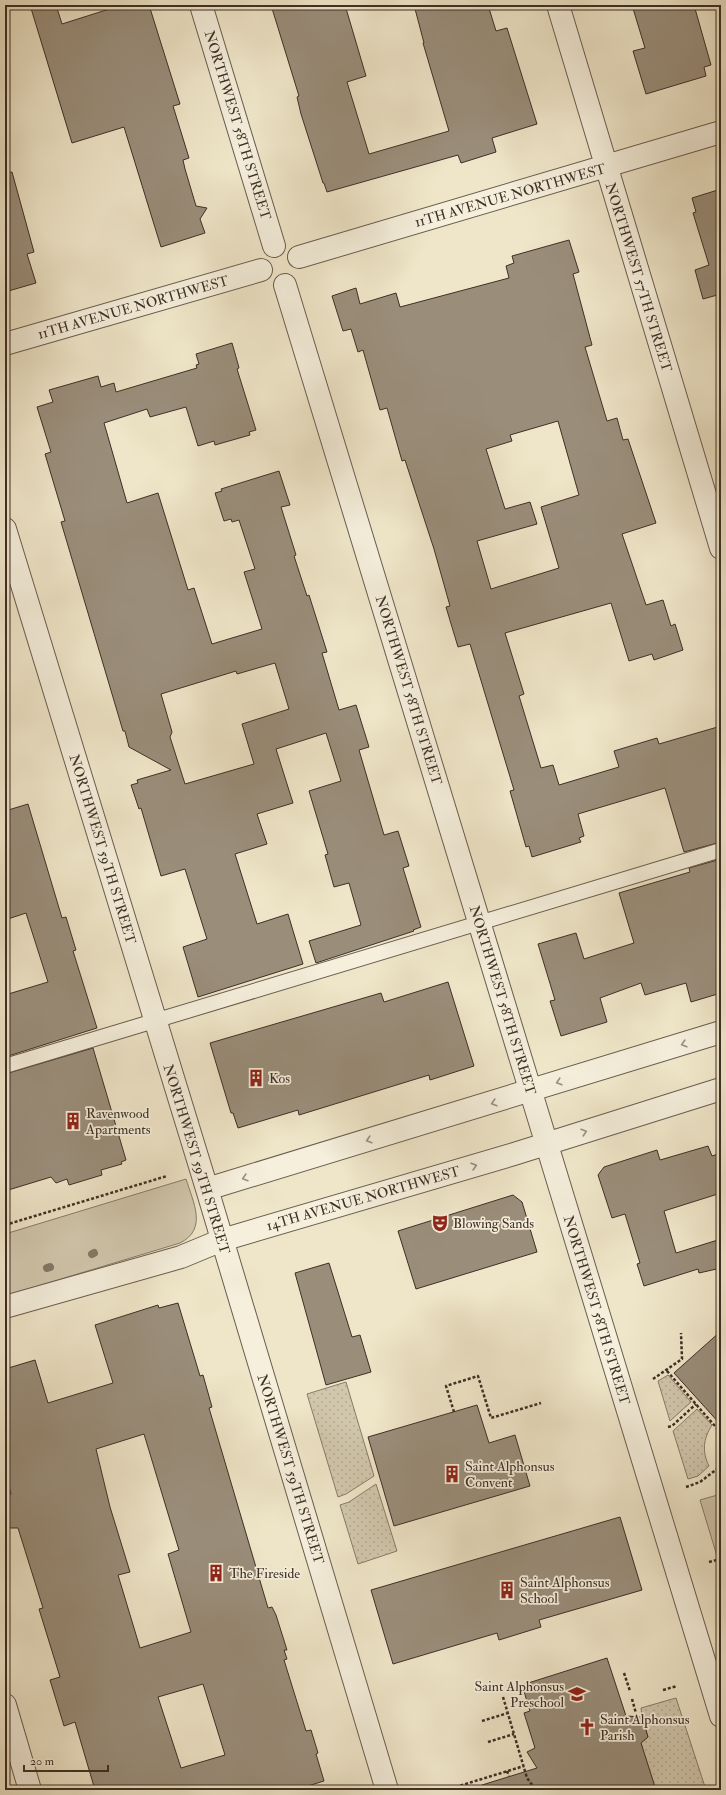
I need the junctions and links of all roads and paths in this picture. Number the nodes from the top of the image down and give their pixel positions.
1 (201, 5) edge
2 (558, 5) edge
3 (721, 132) edge
4 (606, 167) junction
5 (274, 246) junction
6 (299, 257) junction
7 (261, 270) junction
8 (285, 285) junction
9 (5, 344) edge
10 (5, 529) edge
11 (721, 548) edge
12 (721, 850) edge
13 (480, 922) junction
14 (155, 1020) junction
15 (721, 1032) edge
16 (5, 1066) edge
17 (721, 1088) edge
18 (531, 1091) junction
19 (547, 1143) junction
20 (167, 1176) dead end
21 (207, 1189) junction
22 (5, 1225) edge
23 (222, 1240) junction
24 (5, 1307) edge
25 (681, 1333) dead end
26 (667, 1370) junction
27 (653, 1379) dead end
28 (541, 1403) dead end
29 (696, 1404) junction
30 (454, 1412) dead end
31 (668, 1427) dead end
32 (721, 1434) edge
33 (721, 1466) edge
34 (686, 1487) dead end
35 (721, 1559) edge
36 (709, 1562) dead end
37 (624, 1673) dead end
38 (677, 1686) dead end
39 (663, 1690) dead end
40 (630, 1691) dead end
41 (503, 1697) dead end
42 (632, 1699) dead end
43 (5, 1705) edge
44 (508, 1713) junction
45 (721, 1716) edge
46 (637, 1717) dead end
47 (482, 1721) dead end
48 (514, 1734) junction
49 (488, 1742) dead end
50 (524, 1766) junction
51 (507, 1771) junction
52 (509, 1776) dead end
53 (30, 1790) edge
54 (387, 1790) edge
55 (446, 1790) edge
56 (536, 1790) edge

1 - 5 street, NORTHWEST 58TH STREET
2 - 4 street, NORTHWEST 57TH STREET
3 - 4 street, 11TH AVENUE NORTHWEST
4 - 6 street, 11TH AVENUE NORTHWEST
4 - 11 street, NORTHWEST 57TH STREET
5 - 6 street
5 - 7 street
6 - 8 street
7 - 8 street
7 - 9 street, 11TH AVENUE NORTHWEST
8 - 13 street, NORTHWEST 58TH STREET
10 - 14 street, NORTHWEST 59TH STREET
12 - 13 lane
13 - 14 lane
13 - 18 street, NORTHWEST 58TH STREET
14 - 16 lane
14 - 21 street, NORTHWEST 59TH STREET
15 -> 18 street
19 -> 17 street, 14TH AVENUE NORTHWEST
18 - 19 street, NORTHWEST 58TH STREET
18 -> 21 street
23 -> 19 street, 14TH AVENUE NORTHWEST
19 - 45 street, NORTHWEST 58TH STREET
20 - 22 path
21 - 23 street, NORTHWEST 59TH STREET
23 - 24 street, 14TH AVENUE NORTHWEST
23 - 54 street, NORTHWEST 59TH STREET
25 - 26 path
26 - 27 path
26 - 29 path
28 - 30 path
29 - 31 path
29 - 32 path
33 - 34 path
35 - 36 path
37 - 40 path
38 - 39 path
41 - 44 path
42 - 46 path
43 - 53 street
44 - 47 path
44 - 48 path
48 - 49 path
48 - 50 path
50 - 51 path
50 - 56 path
51 - 52 path
51 - 55 path

